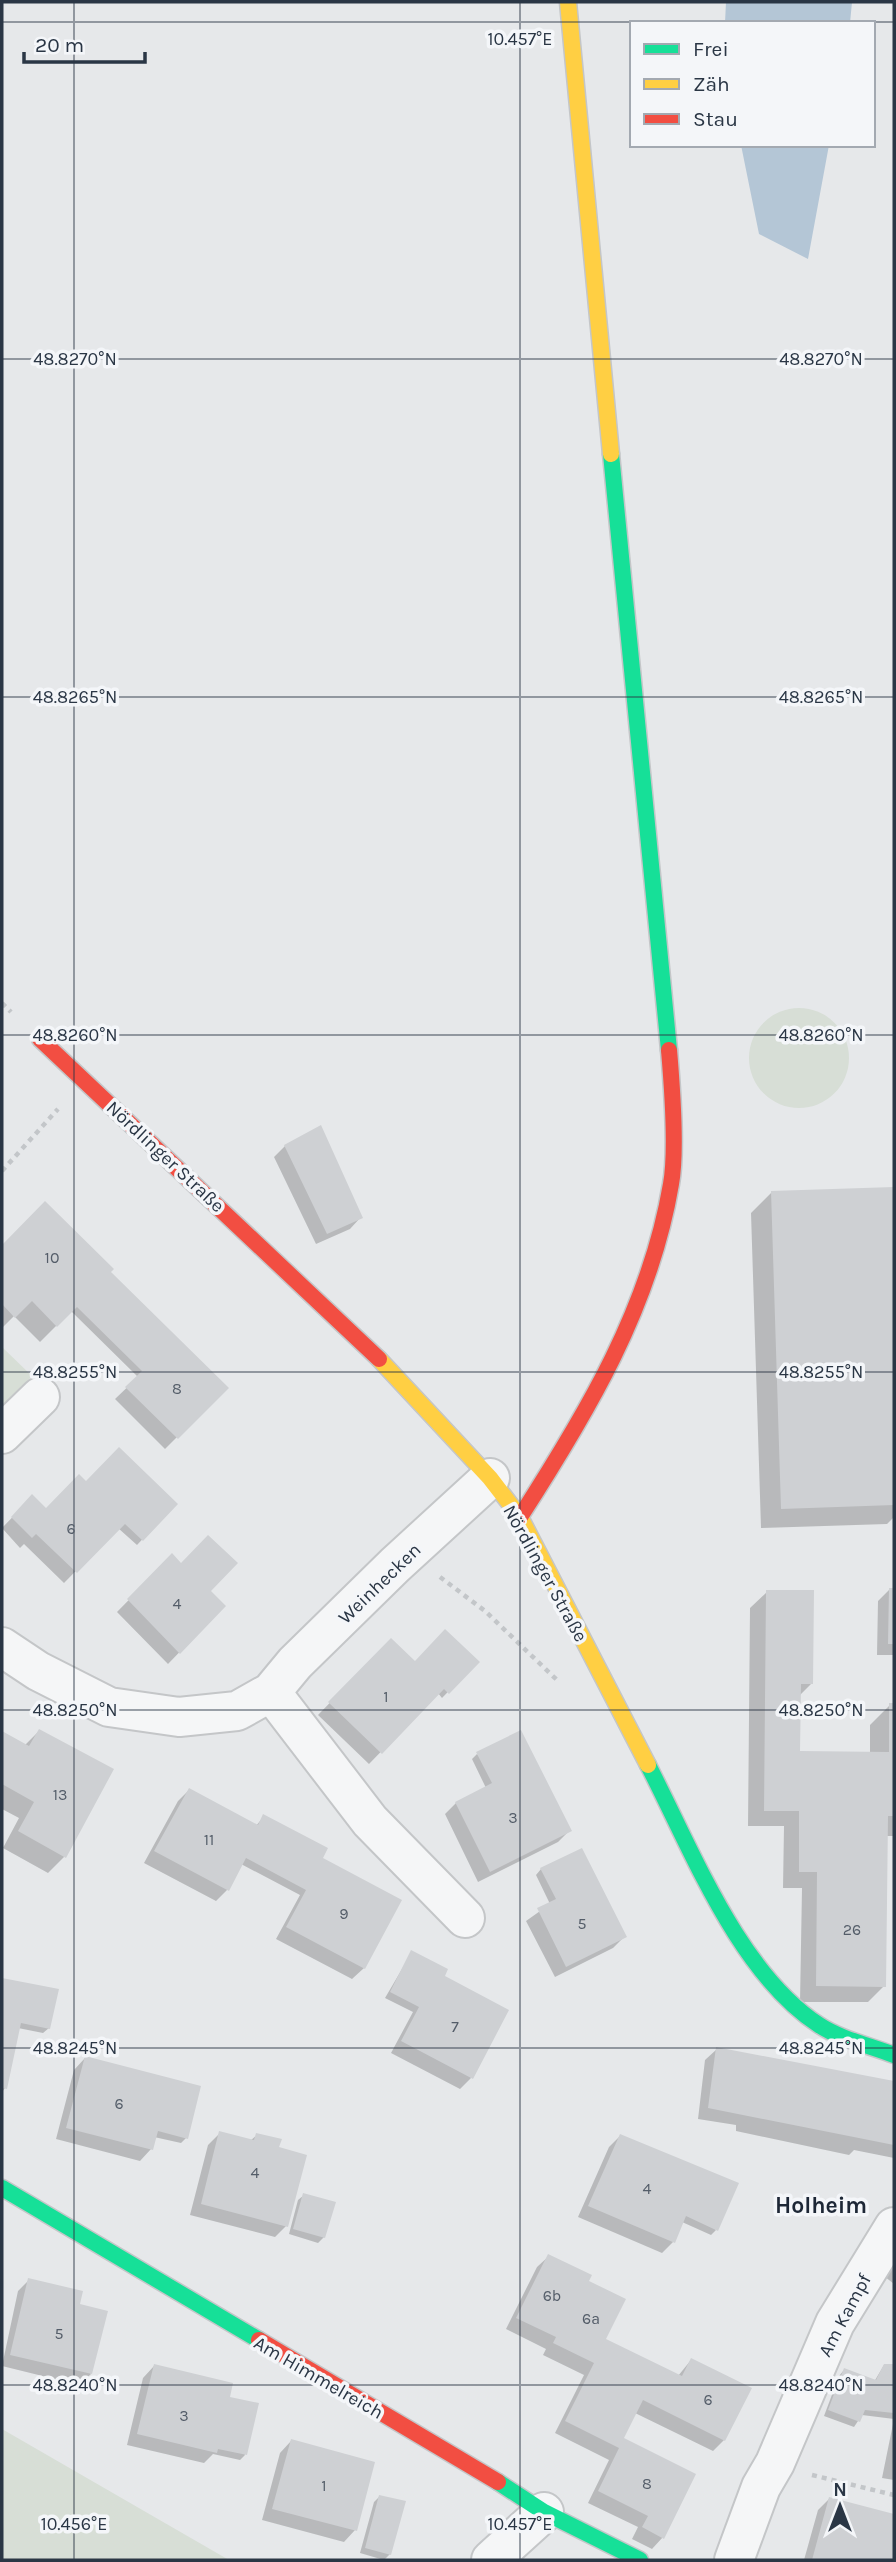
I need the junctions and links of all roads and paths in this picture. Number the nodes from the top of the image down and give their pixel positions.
1 (568, 2) edge
2 (40, 1039) dead end
3 (85, 1080) junction
4 (2, 1171) edge
5 (40, 1397) dead end
6 (2, 1434) edge
7 (490, 1478) junction
8 (520, 1517) junction
9 (395, 1565) junction
10 (2, 1647) edge
11 (559, 1682) dead end
12 (271, 1692) junction
13 (464, 1918) dead end
14 (894, 2055) edge
15 (2, 2188) edge
16 (894, 2227) edge
17 (775, 2463) junction
18 (894, 2495) edge
19 (544, 2512) junction
20 (491, 2560) edge
21 (640, 2560) edge
22 (734, 2560) edge

1 - 8 street
2 - 3 street, Nördlinger Straße
3 - 4 path
3 - 7 street, Nördlinger Straße
5 - 6 street
7 - 8 street, Nördlinger Straße
7 - 9 street, Weinhecken
8 - 14 street, Nördlinger Straße
9 - 11 path
9 - 12 street, Weinhecken
10 - 12 street, Weinhecken
12 - 13 street
15 - 19 street, Am Himmelreich
16 - 17 street, Am Kampf
17 - 18 path
17 - 22 street, Am Kampf
19 - 20 street
19 - 21 street, Am Himmelreich

